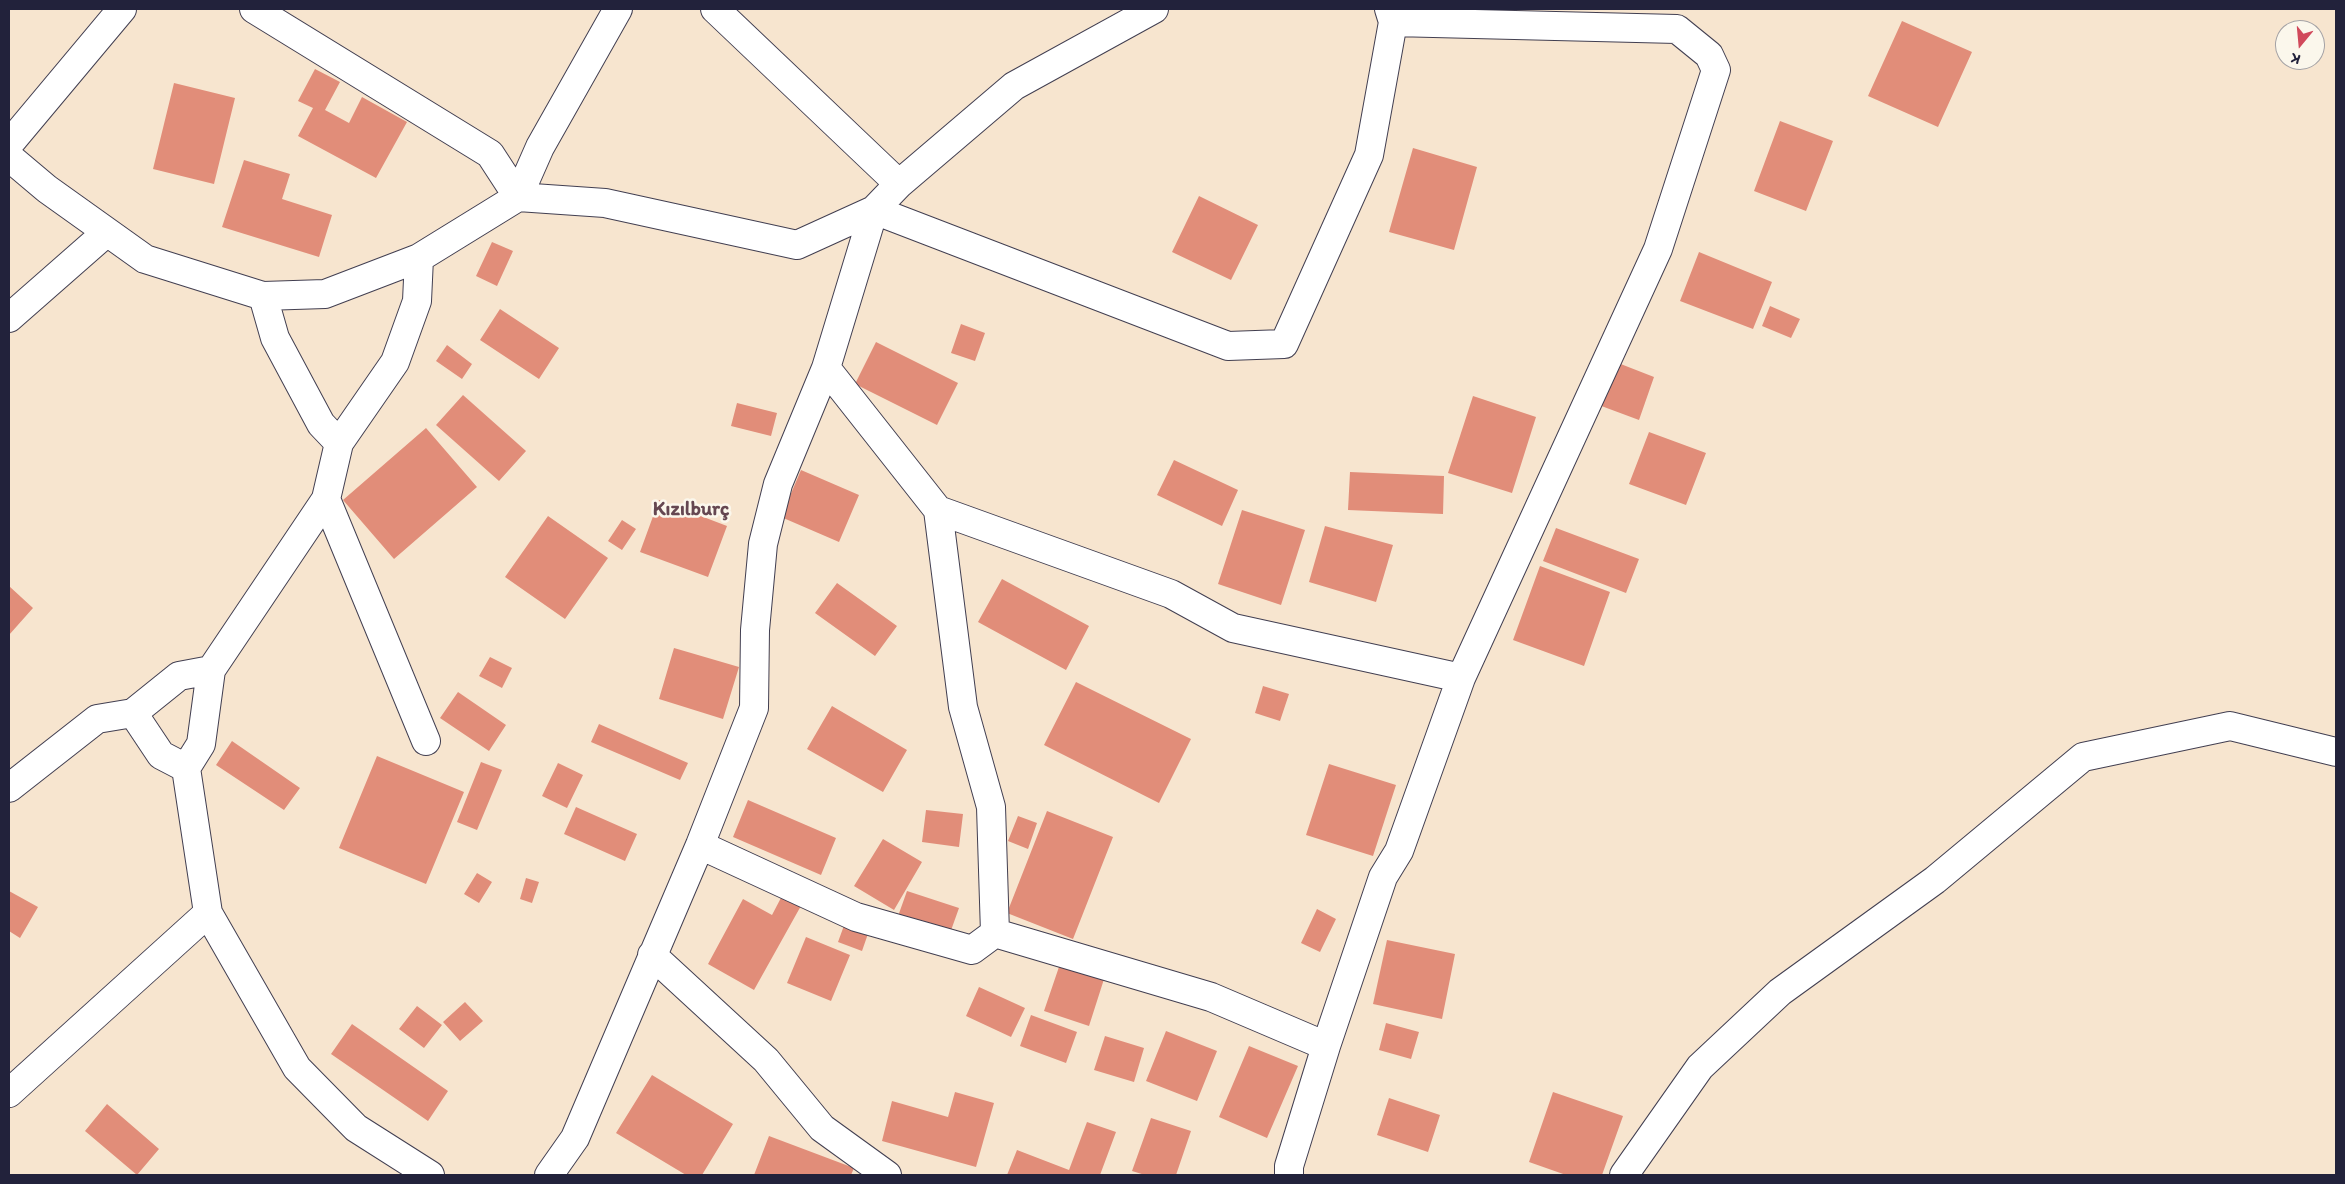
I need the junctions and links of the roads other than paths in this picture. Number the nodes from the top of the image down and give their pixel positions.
1 (122, 9) edge
2 (254, 9) edge
3 (618, 9) edge
4 (715, 9) edge
5 (1154, 9) edge
6 (1678, 9) edge
7 (1391, 15) edge
8 (1649, 28) junction
9 (9, 144) edge
10 (9, 157) edge
11 (899, 184) junction
12 (518, 197) junction
13 (874, 210) junction
14 (107, 232) junction
15 (418, 258) junction
16 (263, 296) junction
17 (9, 318) edge
18 (826, 368) junction
19 (339, 442) junction
20 (326, 499) junction
21 (938, 510) junction
22 (211, 670) junction
23 (1461, 678) junction
24 (133, 712) junction
25 (426, 740) dead end
26 (2336, 752) edge
27 (186, 768) junction
28 (9, 788) edge
29 (700, 845) junction
30 (208, 913) junction
31 (996, 933) junction
32 (652, 955) junction
33 (1326, 1046) junction
34 (9, 1093) edge
35 (430, 1175) edge
36 (549, 1175) edge
37 (887, 1175) edge
38 (1289, 1175) edge
39 (1624, 1175) edge

1 - 9 street
2 - 12 street
3 - 12 street
4 - 11 street
5 - 11 street
6 - 8 street
7 - 8 street
7 - 13 street
8 - 23 street
10 - 14 street
11 - 13 street
12 - 13 street
12 - 15 street
13 - 18 street
14 - 16 street
14 - 17 street
15 - 16 street
15 - 19 street
16 - 19 street
18 - 21 street
18 - 29 street
19 - 20 street
20 - 22 street
20 - 25 street
21 - 23 street
21 - 31 street
22 - 24 street
22 - 27 street
23 - 33 street
24 - 27 street
24 - 28 street
26 - 39 street
27 - 30 street
29 - 31 street
29 - 32 street
30 - 34 street
30 - 35 street
31 - 33 street
32 - 36 street
32 - 37 street
33 - 38 street

